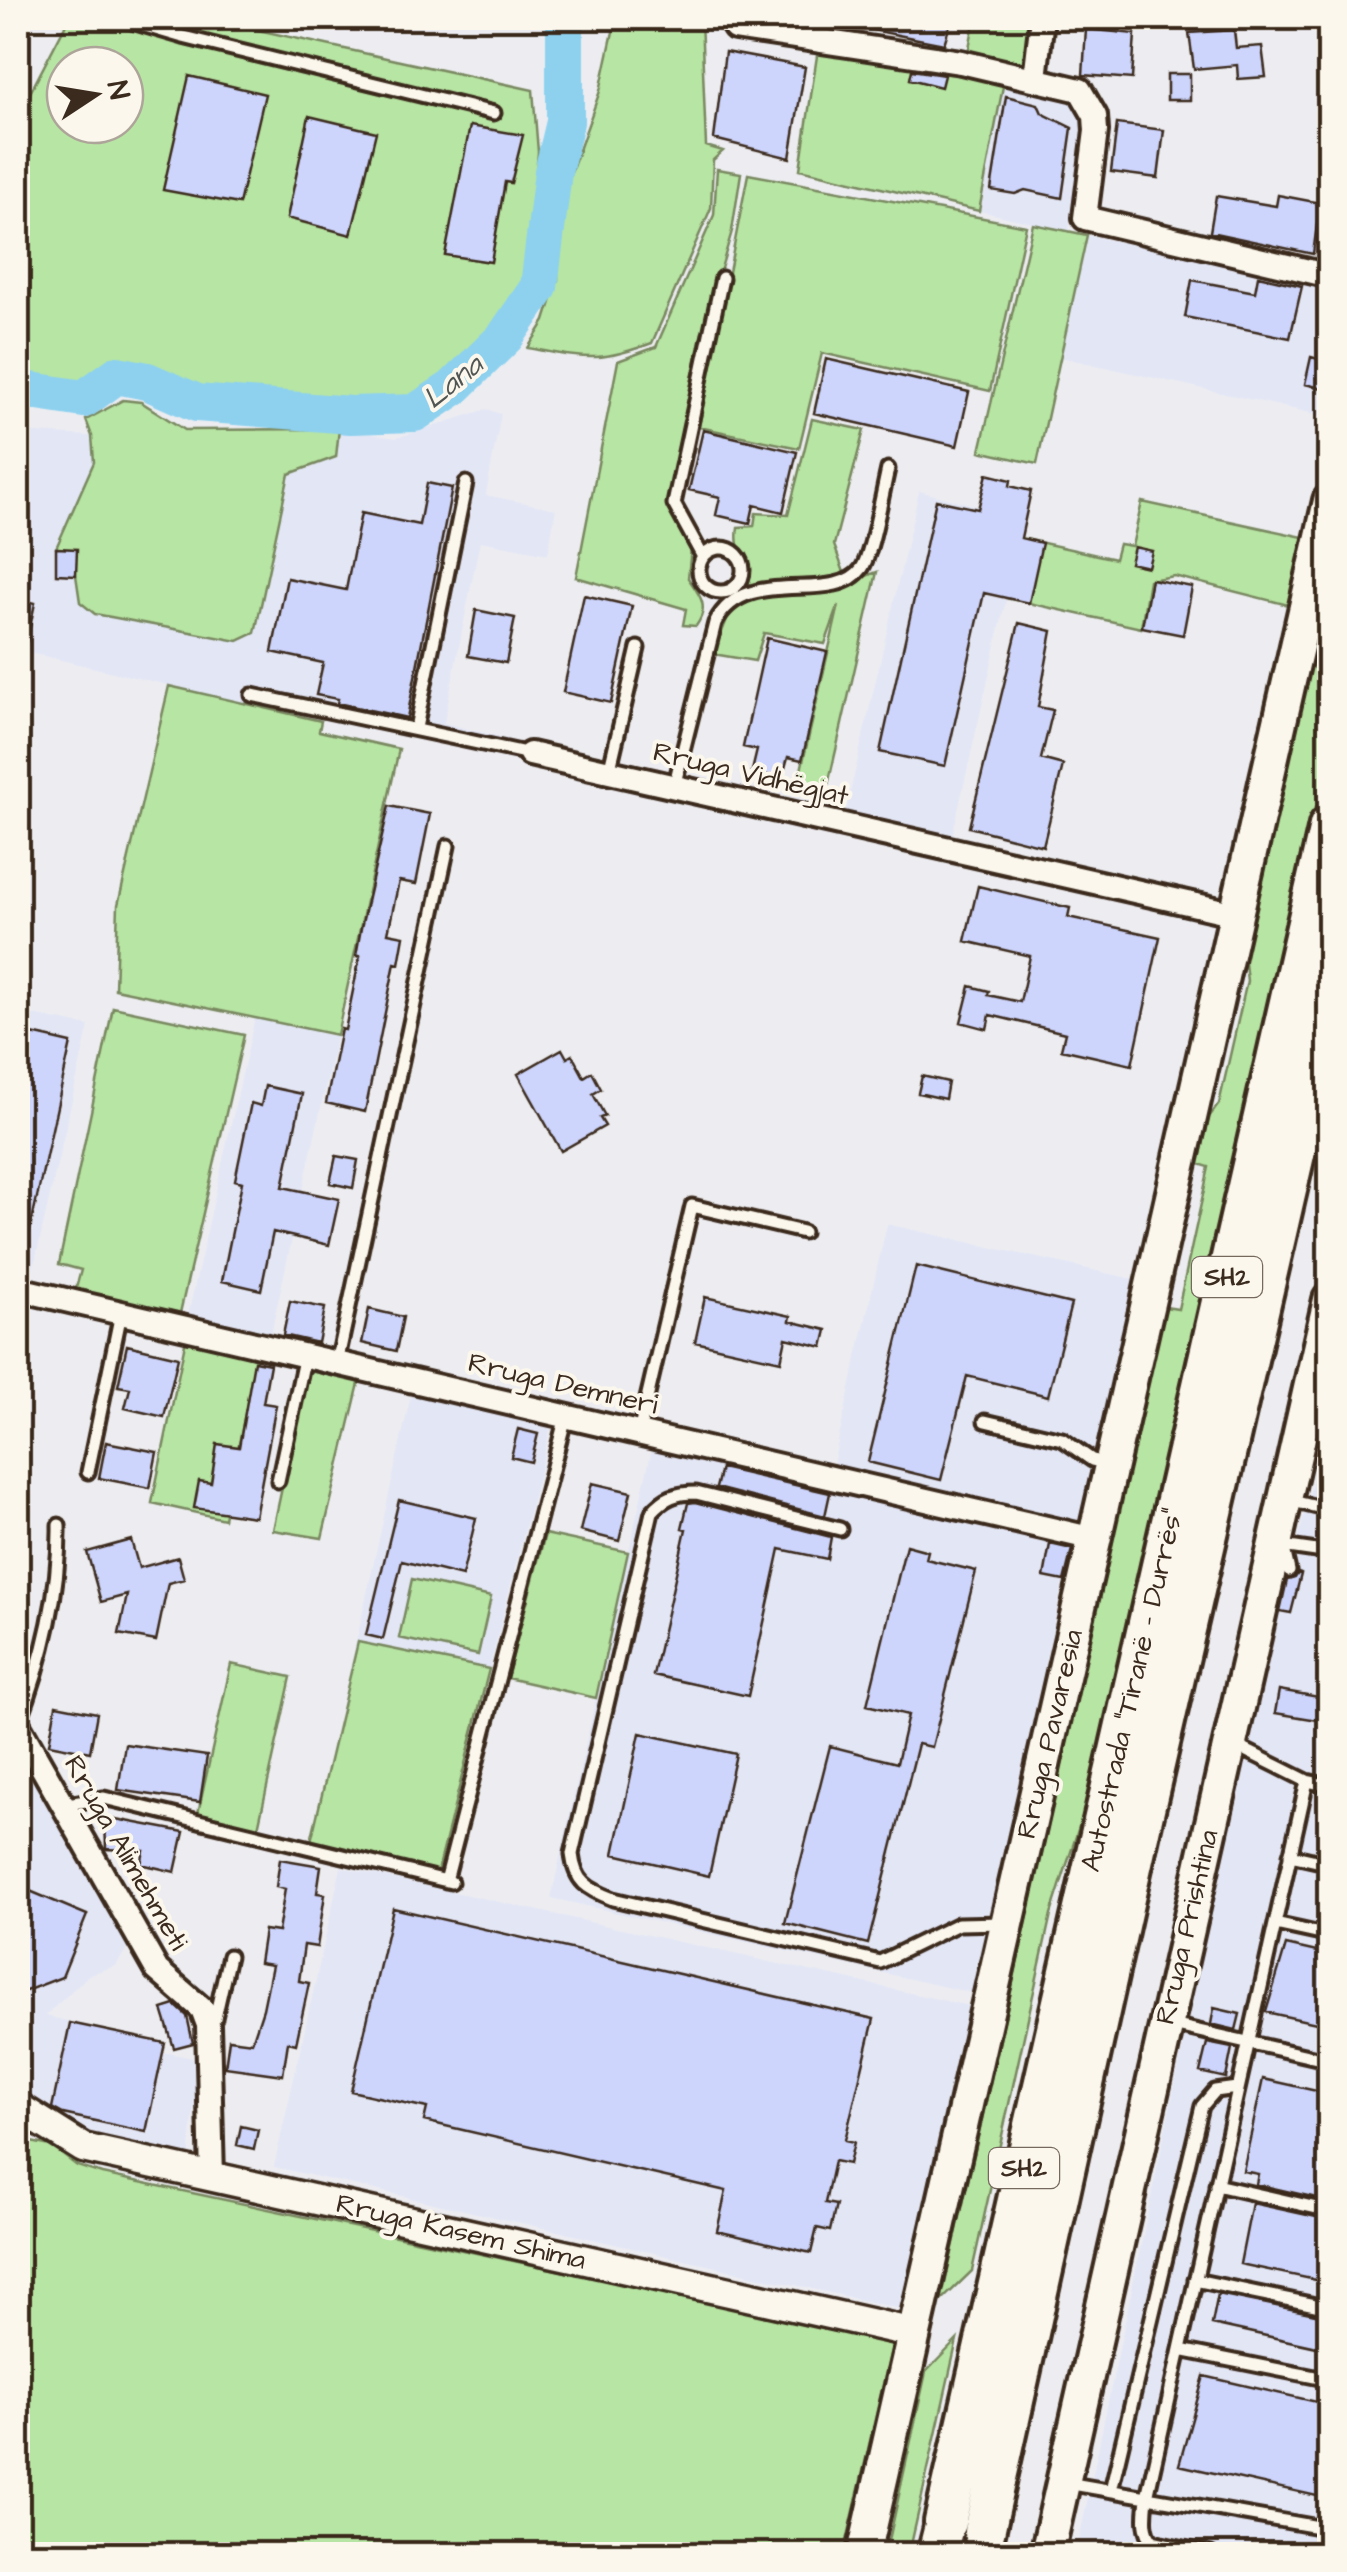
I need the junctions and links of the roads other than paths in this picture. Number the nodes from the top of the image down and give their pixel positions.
1 (118, 18) edge
2 (729, 18) edge
3 (1042, 18) edge
4 (1035, 78) junction
5 (494, 114) dead end
6 (1330, 276) edge
7 (722, 278) dead end
8 (888, 469) dead end
9 (466, 483) dead end
10 (1330, 502) edge
11 (703, 557) junction
12 (739, 591) junction
13 (638, 648) dead end
14 (252, 695) dead end
15 (416, 728) junction
16 (530, 754) joint
17 (609, 772) junction
18 (674, 787) junction
19 (1330, 826) edge
20 (448, 846) dead end
21 (1236, 914) junction
22 (1330, 997) edge
23 (804, 1232) dead end
24 (18, 1289) edge
25 (1330, 1300) edge
26 (122, 1312) junction
27 (305, 1355) junction
28 (337, 1362) junction
29 (566, 1416) junction
30 (985, 1421) dead end
31 (639, 1433) junction
32 (1111, 1464) junction
33 (88, 1472) dead end
34 (278, 1480) dead end
35 (1284, 1499) junction
36 (1330, 1510) edge
37 (59, 1525) dead end
38 (840, 1529) dead end
39 (1094, 1539) junction
40 (1279, 1539) junction
41 (1330, 1553) edge
42 (1289, 1571) dead end
43 (18, 1726) edge
44 (1229, 1741) junction
45 (1306, 1781) junction
46 (1330, 1786) edge
47 (61, 1805) junction
48 (1290, 1854) junction
49 (1330, 1864) edge
50 (1007, 1924) junction
51 (1275, 1924) junction
52 (1330, 1936) edge
53 (229, 1956) dead end
54 (1166, 2023) junction
55 (208, 2025) junction
56 (1248, 2043) junction
57 (1330, 2061) edge
58 (1238, 2088) junction
59 (18, 2107) edge
60 (212, 2176) junction
61 (1216, 2186) junction
62 (1330, 2211) edge
63 (1196, 2280) junction
64 (1330, 2308) edge
65 (914, 2333) junction
66 (1180, 2350) junction
67 (1330, 2380) edge
68 (1063, 2482) junction
69 (1111, 2490) junction
70 (1147, 2496) junction
71 (1330, 2529) edge
72 (941, 2538) edge
73 (982, 2543) edge
74 (864, 2554) edge
75 (1047, 2554) edge
76 (1211, 2554) edge

1 - 5 lane
2 - 4 street
3 - 4 street
4 - 6 street
7 - 11 lane
8 - 12 lane
9 - 15 lane
10 - 21 main road, Rruga Pavaresia
11 - 12 lane
11 - 12 lane
12 - 18 lane
13 - 17 lane
14 - 15 lane, Rruga Vidhëgjat
15 - 16 lane, Rruga Vidhëgjat
16 - 17 street, Rruga Vidhëgjat
17 - 18 street, Rruga Vidhëgjat
18 - 21 street, Rruga Vidhëgjat
19 - 72 highway, Autostrada "Tiranë - Durrës" / SH2
20 - 28 lane
21 - 32 main road, Rruga Pavaresia
22 - 73 highway, Autostrada "Tiranë - Durrës" / SH2
23 - 31 lane
24 - 26 street, Rruga Demneri
25 - 35 main road, Rruga Prishtina
26 - 27 street, Rruga Demneri
26 - 33 lane
27 - 28 street, Rruga Demneri
27 - 34 lane
28 - 29 street, Rruga Demneri
29 - 31 street, Rruga Demneri
29 - 47 lane
30 - 32 lane
31 - 39 street, Rruga Demneri
32 - 39 main road, Rruga Pavaresia
35 - 36 lane
35 - 40 main road, Rruga Prishtina
37 - 43 lane, Rruga Alimehmeti
38 - 50 lane
39 - 50 main road, Rruga Pavaresia
40 - 41 lane
40 - 42 lane
40 - 44 main road, Rruga Prishtina
43 - 47 street, Rruga Alimehmeti
44 - 45 lane
44 - 54 main road, Rruga Prishtina
45 - 46 lane
45 - 48 lane
47 - 55 street, Rruga Alimehmeti
48 - 49 lane
48 - 51 lane
50 - 65 main road, Rruga Pavaresia
51 - 52 lane
51 - 56 lane
53 - 55 lane
54 - 56 lane
54 - 68 main road, Rruga Prishtina
55 - 60 street
56 - 57 lane
56 - 58 lane
58 - 61 lane
58 - 69 lane
59 - 60 street, Rruga Kasem Shima
60 - 65 street, Rruga Kasem Shima
61 - 62 lane
61 - 63 lane
63 - 64 lane
63 - 66 lane
65 - 74 main road, Rruga Pavaresia
66 - 67 lane
66 - 70 lane
68 - 69 lane
68 - 75 main road, Rruga Prishtina
69 - 70 lane
70 - 71 lane
70 - 76 lane

